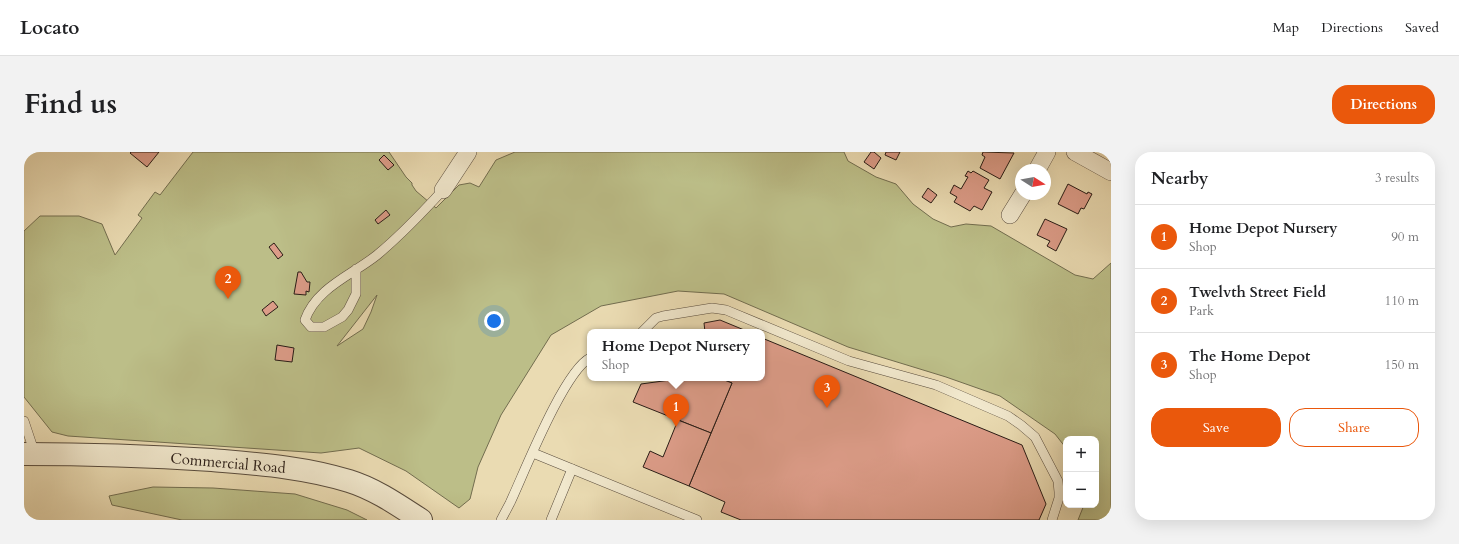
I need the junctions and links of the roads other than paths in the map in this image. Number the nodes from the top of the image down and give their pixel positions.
1 (468, 152) edge
2 (1047, 152) edge
3 (1075, 152) edge
4 (1040, 164) edge
5 (1111, 172) edge
6 (443, 190) joint
7 (1019, 200) edge
8 (1010, 215) dead end
9 (356, 270) junction
10 (645, 329) edge
11 (587, 360) edge
12 (24, 422) edge
13 (28, 451) edge
14 (533, 453) junction
15 (572, 468) junction
16 (510, 503) junction
17 (421, 520) edge
18 (501, 520) edge
19 (508, 520) edge
20 (550, 520) edge
21 (697, 520) edge
22 (1052, 520) edge

1 - 6 street
2 - 4 street
3 - 5 street
6 - 9 lane
7 - 8 street
9 - 9 lane
10 - 22 lane
11 - 14 lane
12 - 13 lane
13 - 17 street, Commercial Road
14 - 15 lane
14 - 16 lane
15 - 20 lane
15 - 21 lane
16 - 18 lane
16 - 19 lane

